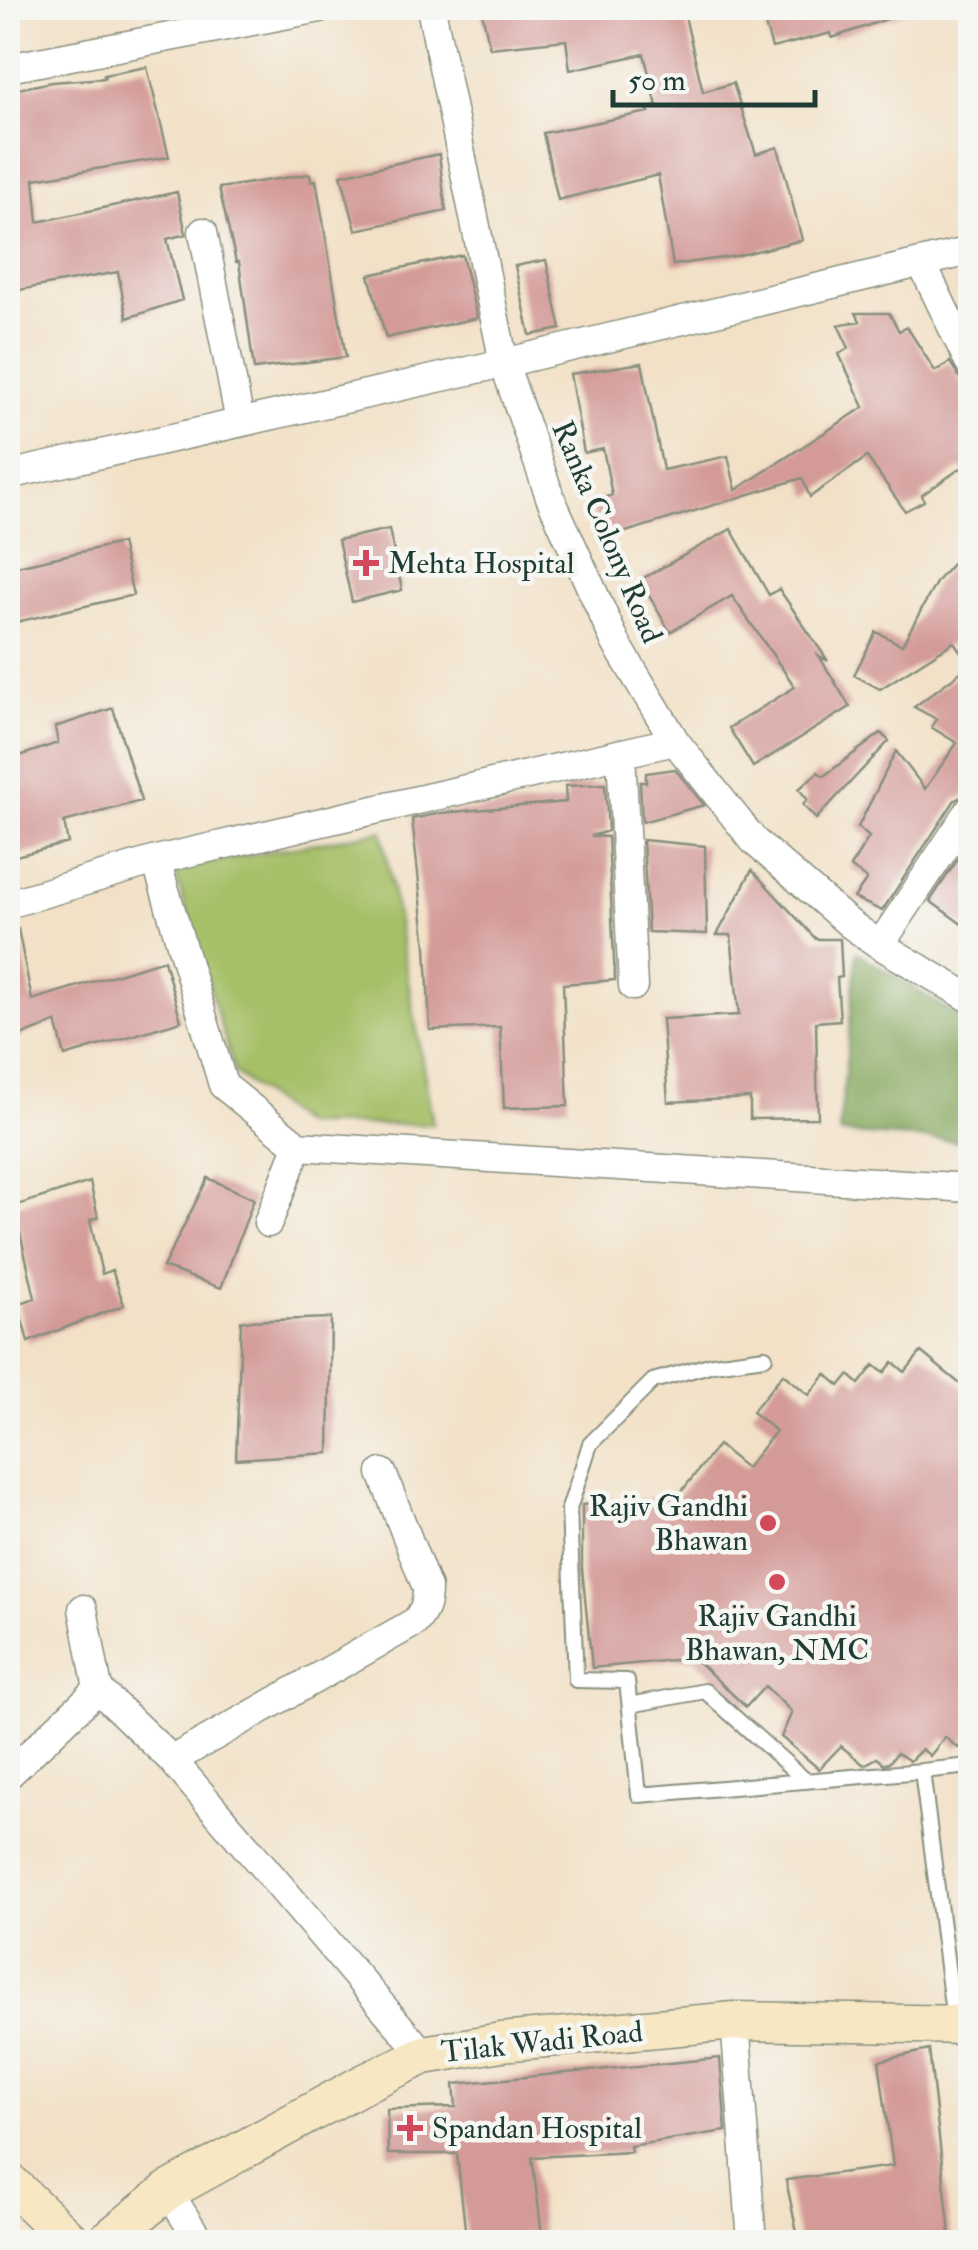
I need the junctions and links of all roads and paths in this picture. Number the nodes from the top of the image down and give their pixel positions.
1 (320, 8) edge
2 (431, 8) edge
3 (8, 68) edge
4 (203, 232) dead end
5 (970, 251) edge
6 (922, 264) junction
7 (504, 363) junction
8 (970, 364) edge
9 (240, 422) junction
10 (8, 475) edge
11 (675, 741) junction
12 (621, 753) junction
13 (970, 810) edge
14 (156, 860) junction
15 (8, 904) edge
16 (880, 946) junction
17 (632, 986) dead end
18 (970, 998) edge
19 (298, 1146) junction
20 (970, 1188) edge
21 (268, 1223) dead end
22 (765, 1357) dead end
23 (382, 1473) dead end
24 (84, 1610) dead end
25 (98, 1689) junction
26 (630, 1704) junction
27 (172, 1760) junction
28 (970, 1766) edge
29 (922, 1771) junction
30 (8, 1775) edge
31 (806, 1780) junction
32 (734, 2022) junction
33 (963, 2026) edge
34 (424, 2055) junction
35 (8, 2180) edge
36 (168, 2191) junction
37 (747, 2241) edge
38 (72, 2242) edge
39 (105, 2242) edge
40 (200, 2242) edge

1 - 3 street
2 - 7 street, Ranka Colony Road
4 - 9 street
5 - 6 street
6 - 7 street
6 - 8 street
7 - 9 street
7 - 11 street, Ranka Colony Road
9 - 10 street
11 - 12 street
11 - 16 street, Ranka Colony Road
12 - 14 street
12 - 17 street
13 - 16 street
14 - 15 street
14 - 19 street
16 - 18 street, Ranka Colony Road
19 - 20 street
19 - 21 street
22 - 26 lane
23 - 27 street
24 - 25 street
25 - 27 street
25 - 30 street
26 - 31 lane
26 - 31 lane
27 - 34 street
28 - 29 lane
29 - 31 lane
29 - 33 lane
32 - 33 street, Tilak Wadi Road
32 - 34 street, Tilak Wadi Road
32 - 37 street
34 - 36 street, Tilak Wadi Road
35 - 38 street
36 - 39 street, Tilak Wadi Road
36 - 40 street

